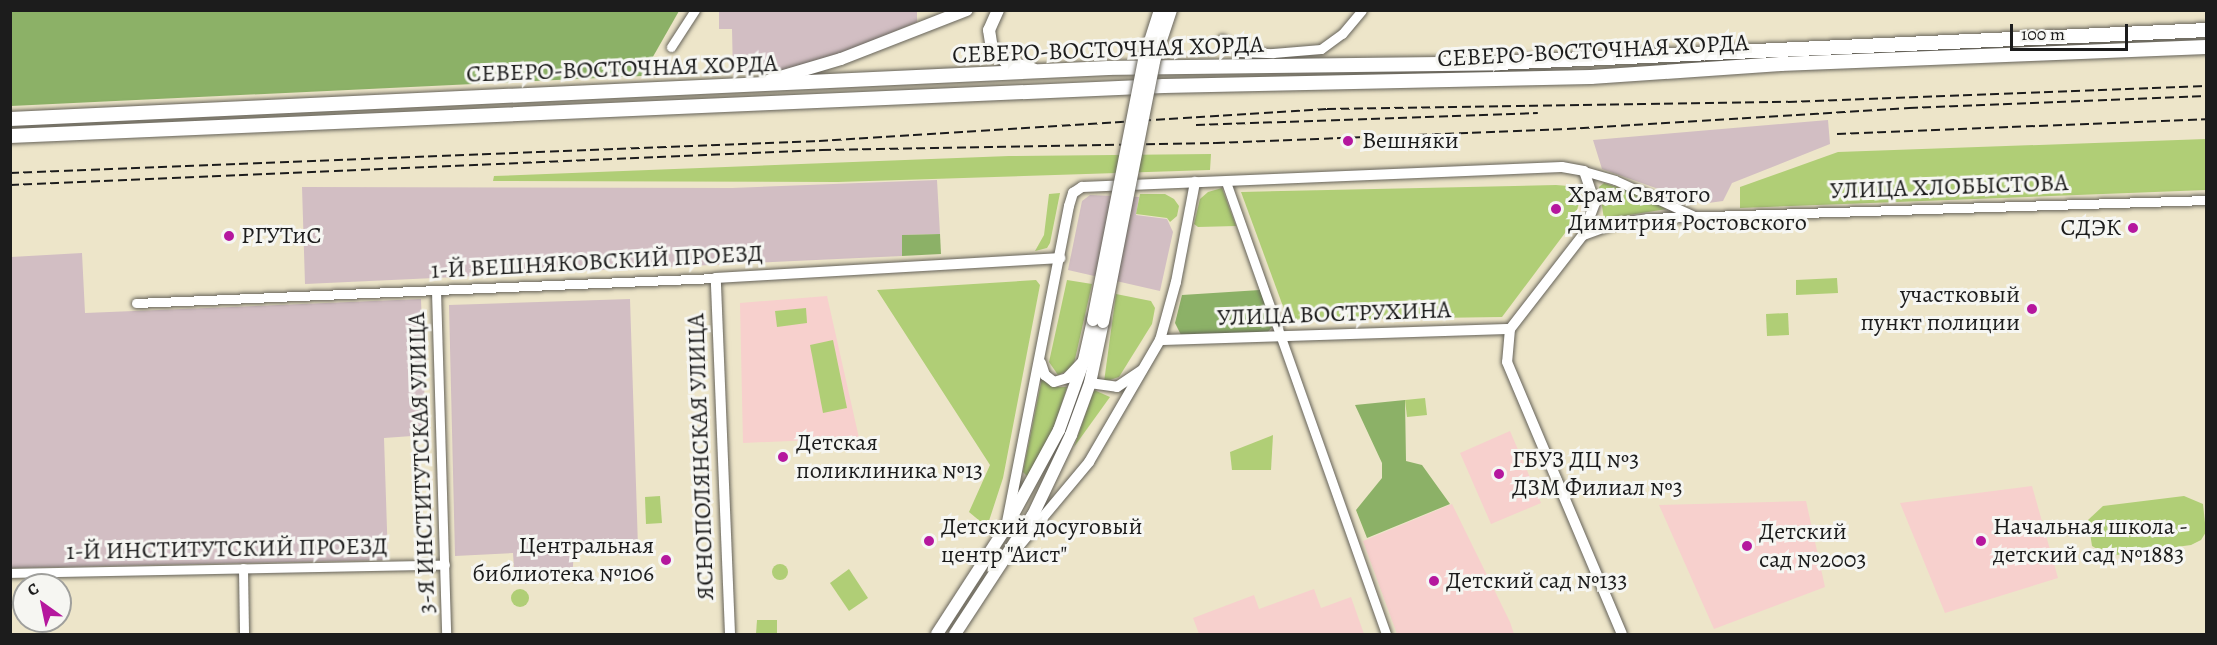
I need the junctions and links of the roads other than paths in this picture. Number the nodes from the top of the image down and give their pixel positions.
1 (695, 10) edge
2 (967, 10) edge
3 (998, 10) edge
4 (1160, 10) edge
5 (1171, 10) edge
6 (1362, 10) edge
7 (2206, 30) edge
8 (1222, 39) dead end
9 (671, 47) dead end
10 (2206, 47) edge
11 (1046, 72) junction
12 (737, 87) junction
13 (10, 119) edge
14 (10, 136) edge
15 (1584, 171) junction
16 (1195, 182) junction
17 (1226, 182) junction
18 (2206, 200) edge
19 (1692, 215) junction
20 (1583, 235) junction
21 (1060, 258) junction
22 (716, 278) junction
23 (436, 291) junction
24 (136, 303) dead end
25 (1098, 321) junction
26 (1510, 329) junction
27 (1281, 336) junction
28 (1160, 340) junction
29 (1084, 360) junction
30 (1041, 363) junction
31 (1145, 369) junction
32 (1090, 383) junction
33 (1005, 529) junction
34 (445, 565) junction
35 (243, 568) junction
36 (10, 573) edge
37 (988, 584) junction
38 (244, 634) edge
39 (446, 634) edge
40 (730, 634) edge
41 (937, 634) edge
42 (955, 634) edge
43 (1386, 634) edge
44 (1622, 634) edge

1 - 9 street
2 - 12 main road
3 - 11 main road
4 - 25 main road, bridge
5 - 25 main road, bridge
6 - 8 street
7 - 11 main road, СЕВЕРО-ВОСТОЧНАЯ ХОРДА
10 - 14 main road, СЕВЕРО-ВОСТОЧНАЯ ХОРДА
11 - 12 main road, СЕВЕРО-ВОСТОЧНАЯ ХОРДА
12 - 13 main road, СЕВЕРО-ВОСТОЧНАЯ ХОРДА
15 - 17 street
15 - 19 street, УЛИЦА ХЛОБЫСТОВА
15 - 20 street
16 - 17 street
16 - 21 street
16 - 28 street
17 - 27 street
18 - 19 street, УЛИЦА ХЛОБЫСТОВА
19 - 20 street, УЛИЦА ХЛОБЫСТОВА
20 - 26 street
21 - 22 street, 1-Й ВЕШНЯКОВСКИЙ ПРОЕЗД
21 - 30 street
22 - 23 street, 1-Й ВЕШНЯКОВСКИЙ ПРОЕЗД
22 - 40 street, ЯСНОПОЛЯНСКАЯ УЛИЦА
23 - 24 street, 1-Й ВЕШНЯКОВСКИЙ ПРОЕЗД
23 - 34 street, 3-Я ИНСТИТУТСКАЯ УЛИЦА
25 - 29 main road
25 - 32 main road
26 - 27 street, УЛИЦА ВОСТРУХИНА
26 - 44 street
27 - 28 street, УЛИЦА ВОСТРУХИНА
27 - 43 street
28 - 31 street
29 - 30 street
29 - 33 main road
30 - 33 street
31 - 32 street
31 - 37 street
32 - 37 main road
33 - 41 main road
34 - 35 street, 1-Й ИНСТИТУТСКИЙ ПРОЕЗД
34 - 39 street, 3-Я ИНСТИТУТСКАЯ УЛИЦА
35 - 36 street, 1-Й ИНСТИТУТСКИЙ ПРОЕЗД
35 - 38 street
37 - 42 main road

